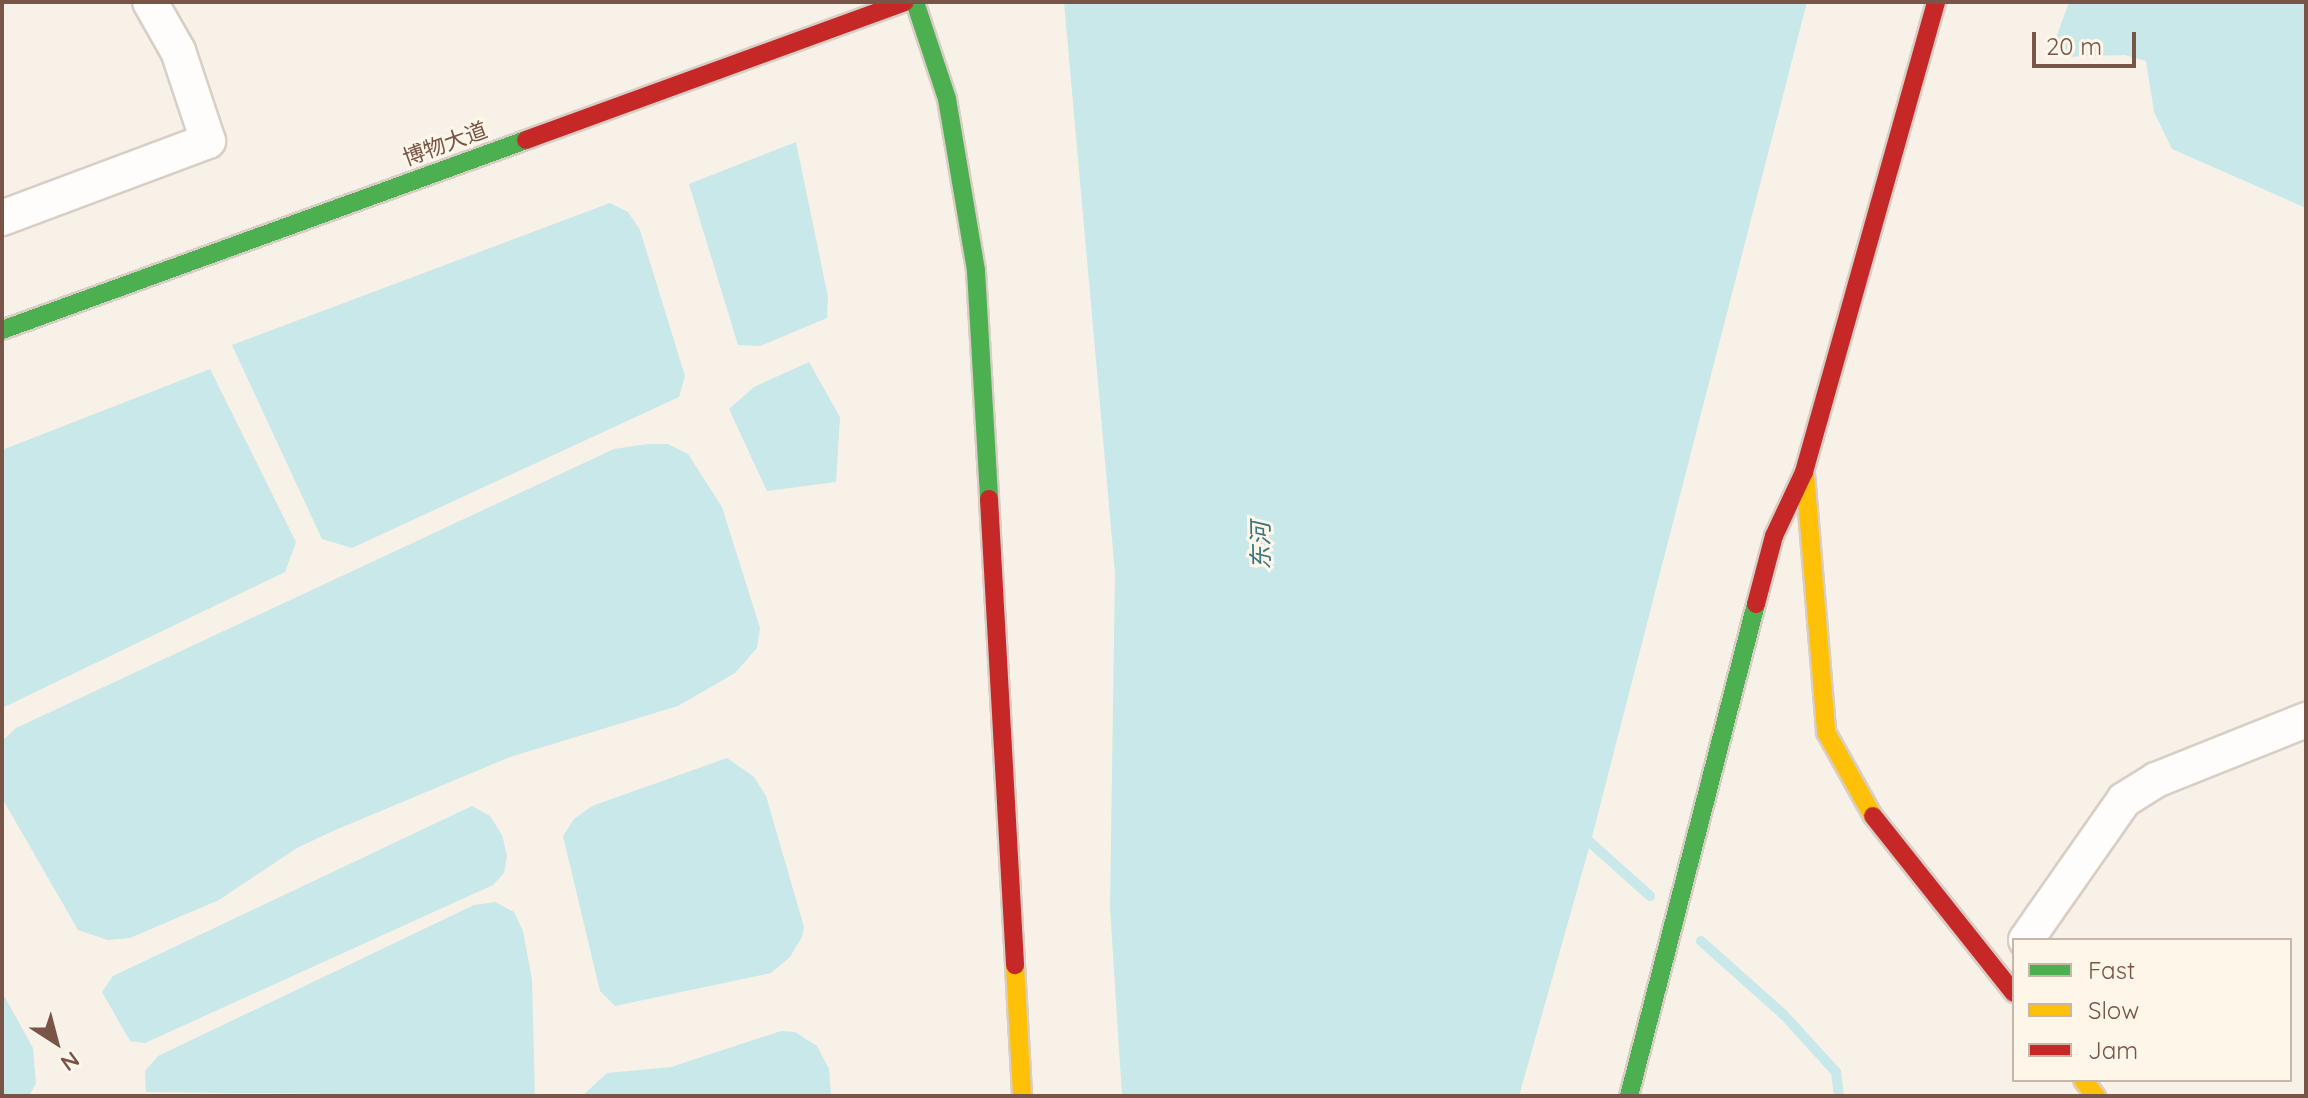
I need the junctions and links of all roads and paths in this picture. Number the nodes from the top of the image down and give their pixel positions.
1 (150, 2) edge
2 (905, 2) edge
3 (915, 2) edge
4 (1936, 2) edge
5 (2, 218) edge
6 (2, 330) edge
7 (1804, 472) junction
8 (2306, 720) edge
9 (2027, 938) edge
10 (2010, 977) edge
11 (1022, 1096) edge
12 (1629, 1096) edge

1 - 5 street
2 - 6 street, 博物大道
3 - 11 street
4 - 7 street
7 - 10 street
7 - 12 street
8 - 9 street

